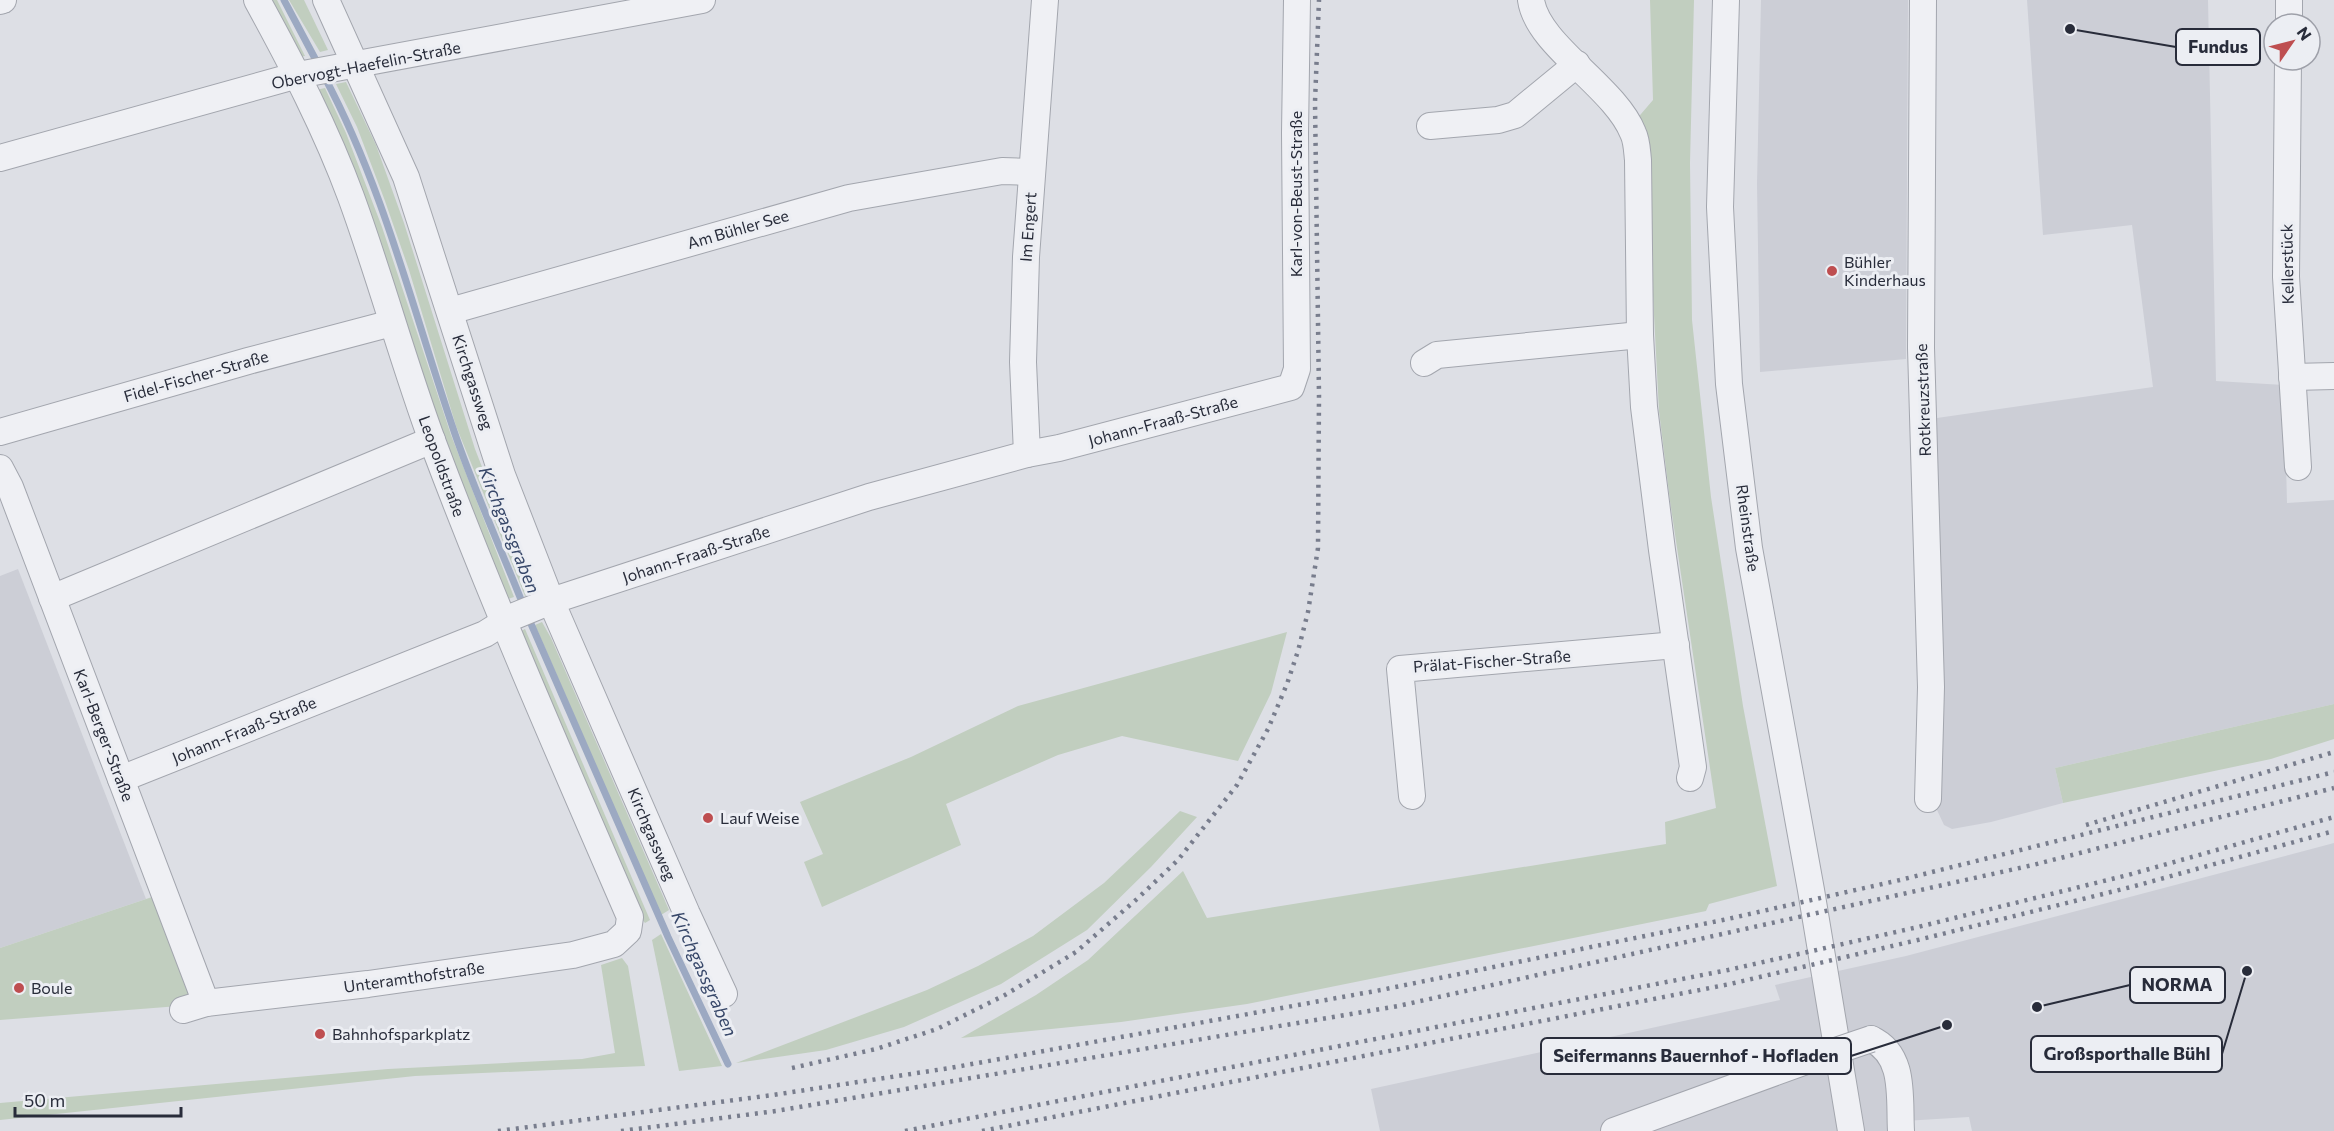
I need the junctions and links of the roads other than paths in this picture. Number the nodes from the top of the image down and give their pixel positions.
1 (257, 0) edge
2 (326, 0) edge
3 (702, 0) edge
4 (1045, 0) edge
5 (1297, 0) edge
6 (1531, 0) edge
7 (1726, 0) edge
8 (1923, 0) edge
9 (1577, 64) junction
10 (349, 66) junction
11 (2288, 72) edge
12 (304, 74) junction
13 (1430, 126) dead end
14 (0, 158) edge
15 (1032, 172) junction
16 (450, 311) junction
17 (392, 323) junction
18 (1640, 335) junction
19 (1424, 363) dead end
20 (2334, 376) edge
21 (2292, 377) junction
22 (1291, 387) joint
23 (0, 432) edge
24 (432, 440) junction
25 (1027, 454) junction
26 (2298, 467) dead end
27 (0, 468) edge
28 (52, 598) junction
29 (544, 603) junction
30 (508, 621) junction
31 (1676, 645) junction
32 (1690, 778) dead end
33 (121, 779) junction
34 (1412, 796) dead end
35 (1928, 799) dead end
36 (628, 931) joint
37 (724, 994) dead end
38 (195, 1009) joint
39 (1614, 1131) edge
40 (1851, 1131) edge
41 (1901, 1131) edge

1 - 12 street, Leopoldstraße
2 - 10 street, Kirchgassweg
3 - 10 street, Obervogt-Haefelin-Straße
4 - 15 street, Im Engert
5 - 22 street, Karl-von-Beust-Straße
6 - 9 street
7 - 40 street, Rheinstraße
8 - 35 street, Rotkreuzstraße
9 - 13 street
9 - 18 street
10 - 12 street, Obervogt-Haefelin-Straße
10 - 16 street, Kirchgassweg
11 - 21 street, Kellerstück
12 - 14 street, Obervogt-Haefelin-Straße
12 - 17 street, Leopoldstraße
15 - 16 street, Am Bühler See
15 - 25 street, Im Engert
16 - 29 street, Kirchgassweg
17 - 23 street, Fidel-Fischer-Straße
17 - 24 street, Leopoldstraße
18 - 19 street
18 - 31 street
20 - 21 street
21 - 26 street, Kellerstück
22 - 25 street, Johann-Fraaß-Straße
24 - 28 street
24 - 30 street, Leopoldstraße
25 - 29 street, Johann-Fraaß-Straße
27 - 28 street, Karl-Berger-Straße
28 - 33 street, Karl-Berger-Straße
29 - 30 street, Johann-Fraaß-Straße
29 - 37 street, Kirchgassweg
30 - 33 street, Johann-Fraaß-Straße
30 - 36 street, Leopoldstraße
31 - 32 street
31 - 34 street, Prälat-Fischer-Straße
33 - 38 street, Karl-Berger-Straße
36 - 38 street, Unteramthofstraße
39 - 41 street, bridge

